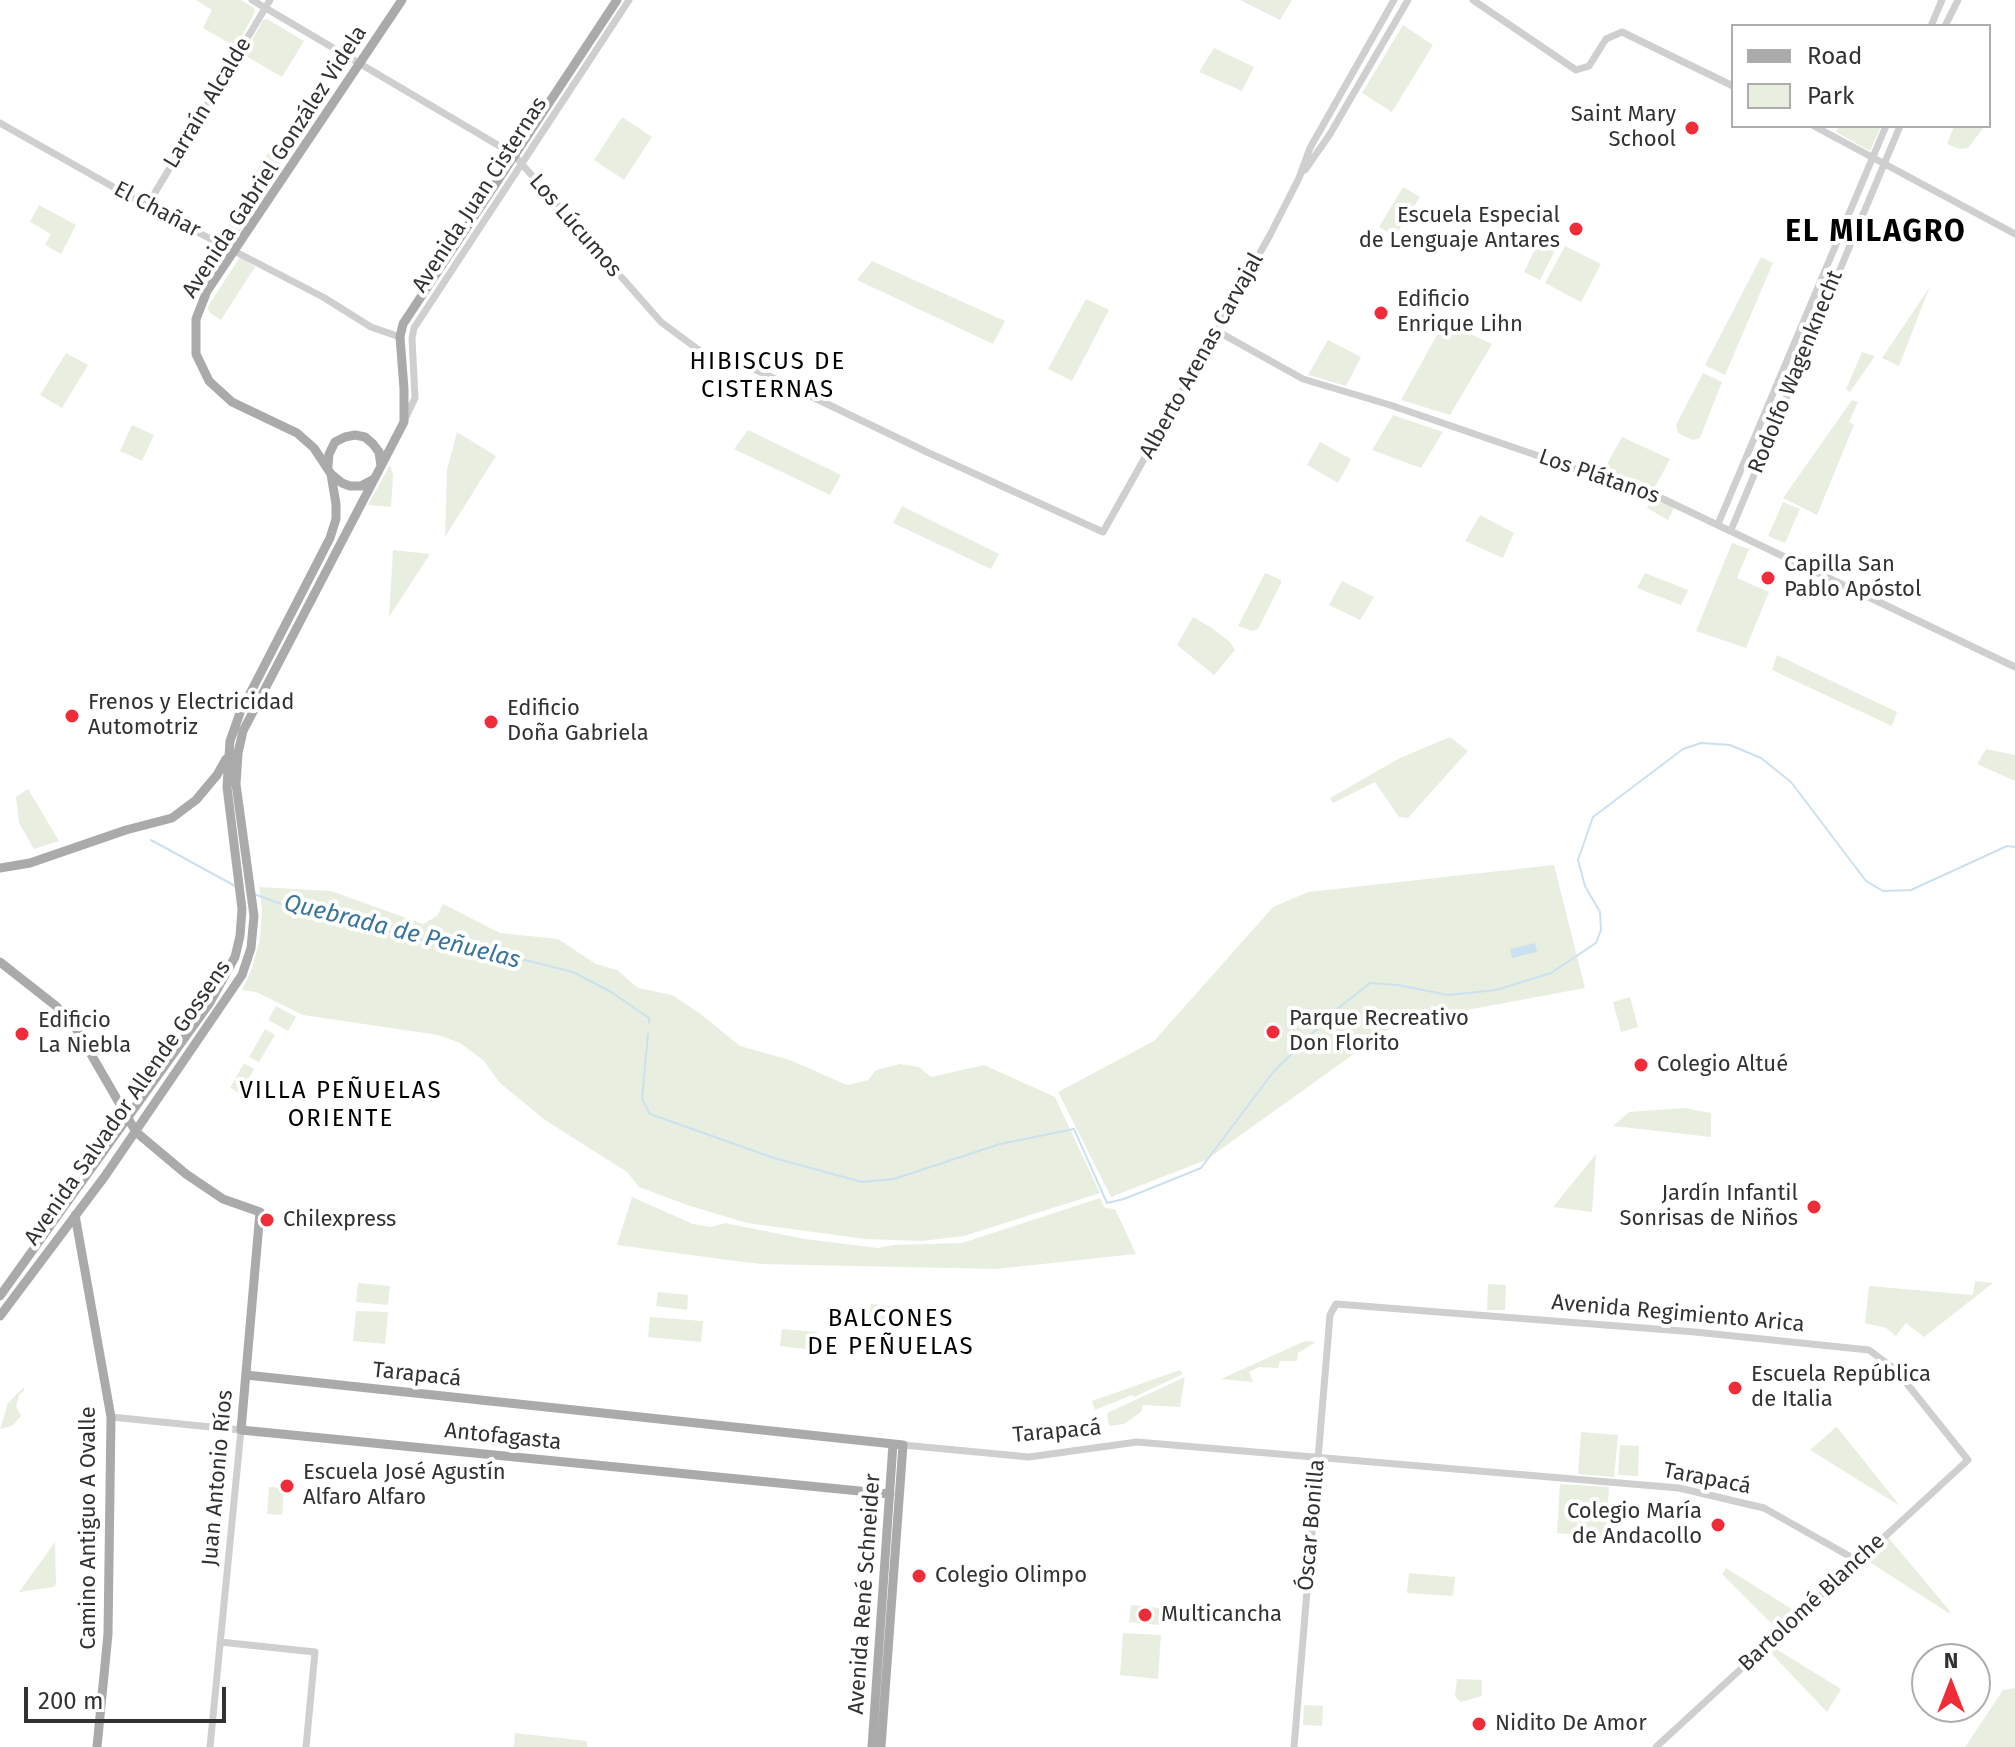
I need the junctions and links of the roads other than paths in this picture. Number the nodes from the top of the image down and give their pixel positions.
1 (252, 0) edge
2 (402, 0) edge
3 (617, 0) edge
4 (629, 0) edge
5 (1394, 0) edge
6 (1408, 0) edge
7 (1473, 0) edge
8 (1942, 0) edge
9 (1958, 0) edge
10 (267, 4) edge
11 (1932, 24) edge
12 (1946, 24) edge
13 (361, 63) junction
14 (1731, 85) edge
15 (0, 123) edge
16 (1818, 128) edge
17 (1885, 128) edge
18 (1899, 128) edge
19 (513, 154) junction
20 (1873, 157) junction
21 (1883, 163) junction
22 (522, 164) junction
23 (1299, 178) junction
24 (147, 206) junction
25 (2015, 234) edge
26 (235, 251) junction
27 (1217, 331) junction
28 (400, 337) junction
29 (730, 358) junction
30 (712, 361) junction
31 (404, 422) junction
32 (381, 466) junction
33 (330, 470) junction
34 (374, 479) junction
35 (1718, 524) junction
36 (1731, 530) junction
37 (2015, 667) edge
38 (228, 756) junction
39 (200, 794) junction
40 (233, 802) junction
41 (0, 868) edge
42 (0, 962) edge
43 (128, 1121) junction
44 (136, 1132) junction
45 (75, 1215) junction
46 (0, 1296) edge
47 (1336, 1304) joint
48 (0, 1316) edge
49 (246, 1375) junction
50 (111, 1417) junction
51 (241, 1430) junction
52 (898, 1445) junction
53 (1318, 1459) junction
54 (1968, 1460) joint
55 (890, 1494) junction
56 (1858, 1561) junction
57 (220, 1642) junction
58 (97, 1747) edge
59 (210, 1747) edge
60 (306, 1747) edge
61 (872, 1747) edge
62 (881, 1747) edge
63 (1294, 1747) edge
64 (1656, 1747) edge

1 - 10 street, Los Lúcumos
2 - 13 main road, Avenida Gabriel González Videla
3 - 19 main road, Avenida Juan Cisternas
4 - 22 street, Avenida Juan Cisternas
5 - 23 street, Alberto Arenas Carvajal
6 - 23 street, Alberto Arenas Carvajal
7 - 14 street
8 - 11 street
9 - 12 street
10 - 13 street, Los Lúcumos
10 - 24 street, Larraín Alcalde
13 - 19 street, Los Lúcumos
13 - 26 main road, Avenida Gabriel González Videla
15 - 24 street, El Chañar
16 - 20 street
17 - 20 street, Rodolfo Wagenknecht
18 - 21 street, Rodolfo Wagenknecht
19 - 22 street, Los Lúcumos
19 - 28 main road, Avenida Juan Cisternas
20 - 21 street
20 - 35 street, Rodolfo Wagenknecht
21 - 25 street
21 - 36 street, Rodolfo Wagenknecht
22 - 30 street, Los Lúcumos
22 - 31 street, Avenida Juan Cisternas
23 - 27 street, Alberto Arenas Carvajal
24 - 26 street, El Chañar
26 - 28 street, El Chañar
26 - 33 main road, Avenida Gabriel González Videla
27 - 29 street, Alberto Arenas Carvajal
27 - 35 street, Los Plátanos
28 - 31 main road, Avenida Juan Cisternas
29 - 30 street
29 - 30 street, Los Lúcumos
31 - 32 main road, Avenida Juan Cisternas
32 - 33 main road
32 - 34 main road, Avenida Juan Cisternas
33 - 34 main road
33 - 38 main road
34 - 40 main road, Avenida Juan Cisternas
35 - 36 street, Los Plátanos
36 - 37 street, Los Plátanos
38 - 39 main road
38 - 40 main road
39 - 40 main road
39 - 41 main road
40 - 43 main road, Avenida Salvador Allende Gossens
40 - 44 main road, Avenida Salvador Allende Gossens
42 - 43 main road
43 - 44 main road
43 - 46 main road, Avenida Salvador Allende Gossens
44 - 45 main road, Avenida Salvador Allende Gossens
44 - 49 main road, Juan Antonio Ríos
45 - 48 main road, Avenida Salvador Allende Gossens
45 - 50 main road, Camino Antiguo A Ovalle
47 - 53 street, Óscar Bonilla
47 - 54 street, Avenida Regimiento Arica
49 - 51 main road, Juan Antonio Ríos
49 - 52 main road, Tarapacá
50 - 51 street, Antofagasta
50 - 58 main road, Camino Antiguo A Ovalle
51 - 55 main road, Antofagasta
51 - 57 street, Juan Antonio Ríos
52 - 53 street, Tarapacá
52 - 55 main road, Avenida René Schneider
52 - 62 main road, Avenida René Schneider
53 - 56 street, Tarapacá
53 - 63 street, Óscar Bonilla
54 - 56 street, Bartolomé Blanche
55 - 61 main road, Avenida René Schneider
56 - 64 street, Bartolomé Blanche
57 - 59 street, Juan Antonio Ríos
57 - 60 street

